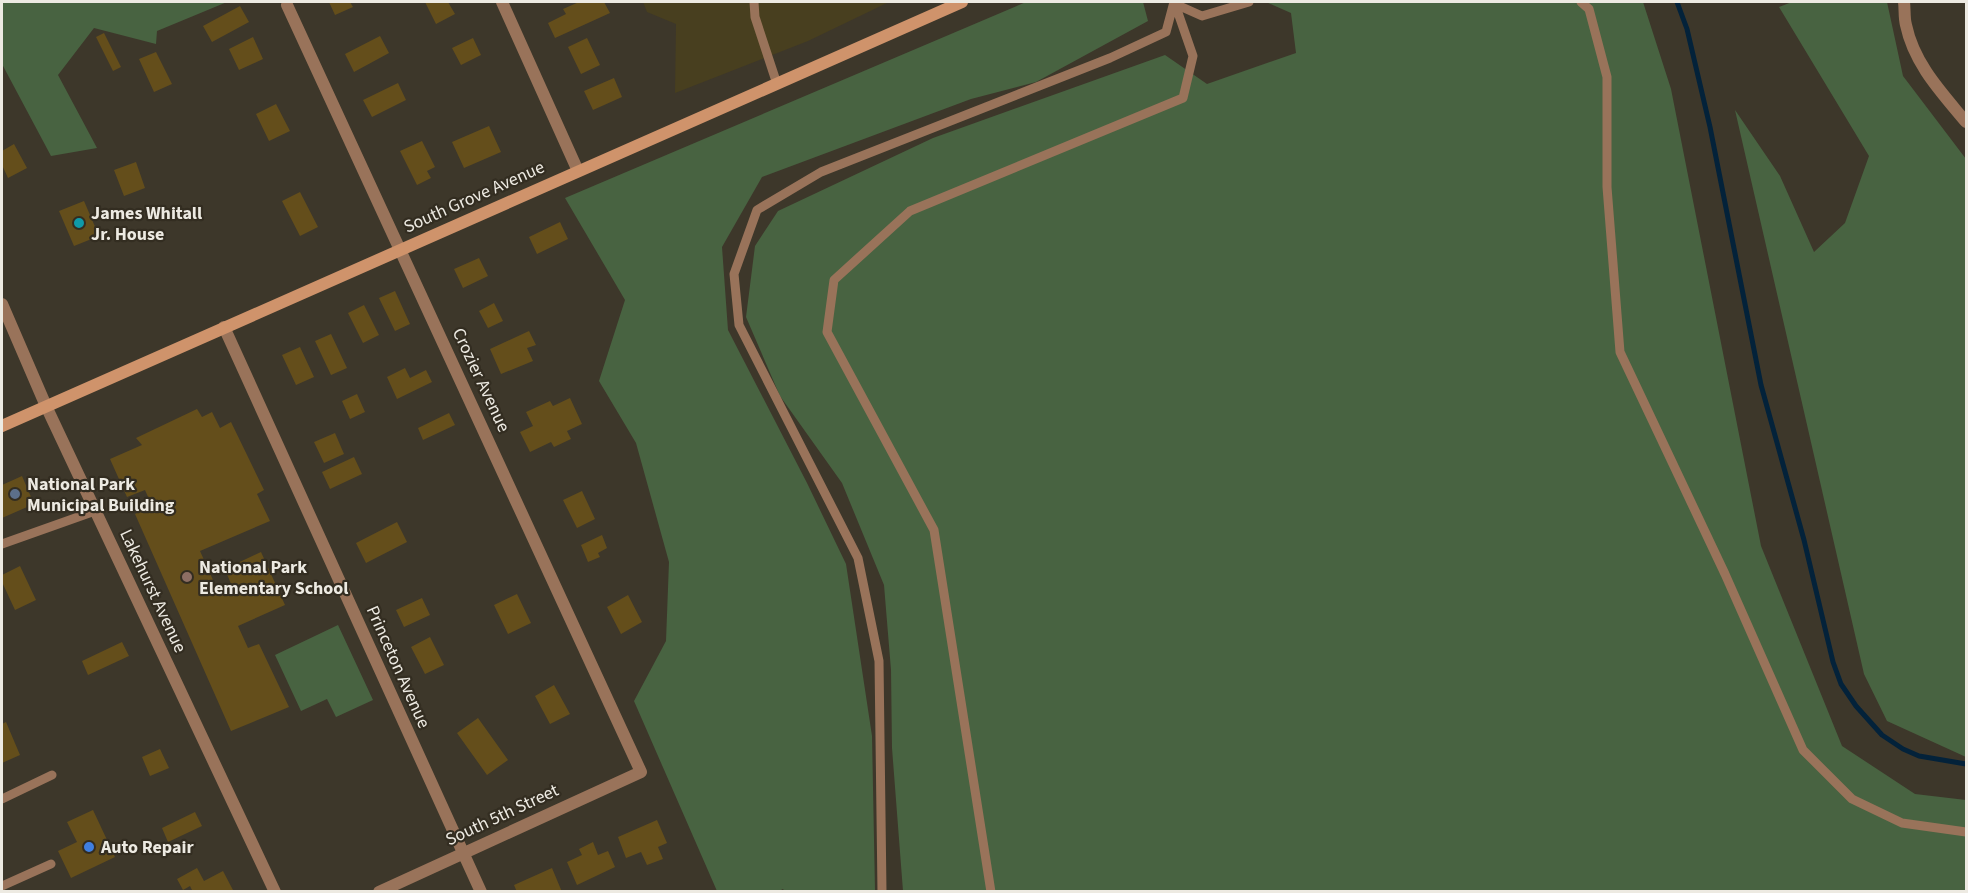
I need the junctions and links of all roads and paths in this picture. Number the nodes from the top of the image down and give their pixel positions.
1 (502, 2) edge
2 (754, 2) edge
3 (962, 2) edge
4 (1250, 2) edge
5 (1581, 2) edge
6 (1904, 2) edge
7 (1174, 3) edge
8 (287, 5) dead end
9 (777, 84) junction
10 (1966, 122) edge
11 (578, 171) junction
12 (401, 249) junction
13 (2, 304) edge
14 (224, 327) junction
15 (46, 406) junction
16 (2, 426) edge
17 (95, 511) junction
18 (2, 544) edge
19 (641, 772) joint
20 (52, 775) dead end
21 (2, 799) edge
22 (1966, 832) edge
23 (463, 853) junction
24 (51, 864) dead end
25 (2, 886) edge
26 (275, 891) edge
27 (379, 891) edge
28 (481, 891) edge
29 (882, 891) edge
30 (991, 891) edge

1 - 11 street
2 - 9 lane
3 - 9 main road, South Grove Avenue
4 - 7 lane
5 - 22 lane
6 - 10 street
7 - 29 lane
7 - 30 lane
8 - 12 street, Crozier Avenue
9 - 11 main road, South Grove Avenue
11 - 12 main road, South Grove Avenue
12 - 14 main road, South Grove Avenue
12 - 19 street, Crozier Avenue
13 - 15 street, Lakehurst Avenue
14 - 15 main road, South Grove Avenue
14 - 23 street, Princeton Avenue
15 - 16 main road, South Grove Avenue
15 - 17 street, Lakehurst Avenue
17 - 18 lane
17 - 26 street, Lakehurst Avenue
19 - 23 street, South 5th Street
20 - 21 lane
23 - 27 street, South 5th Street
23 - 28 street, Princeton Avenue
24 - 25 lane

